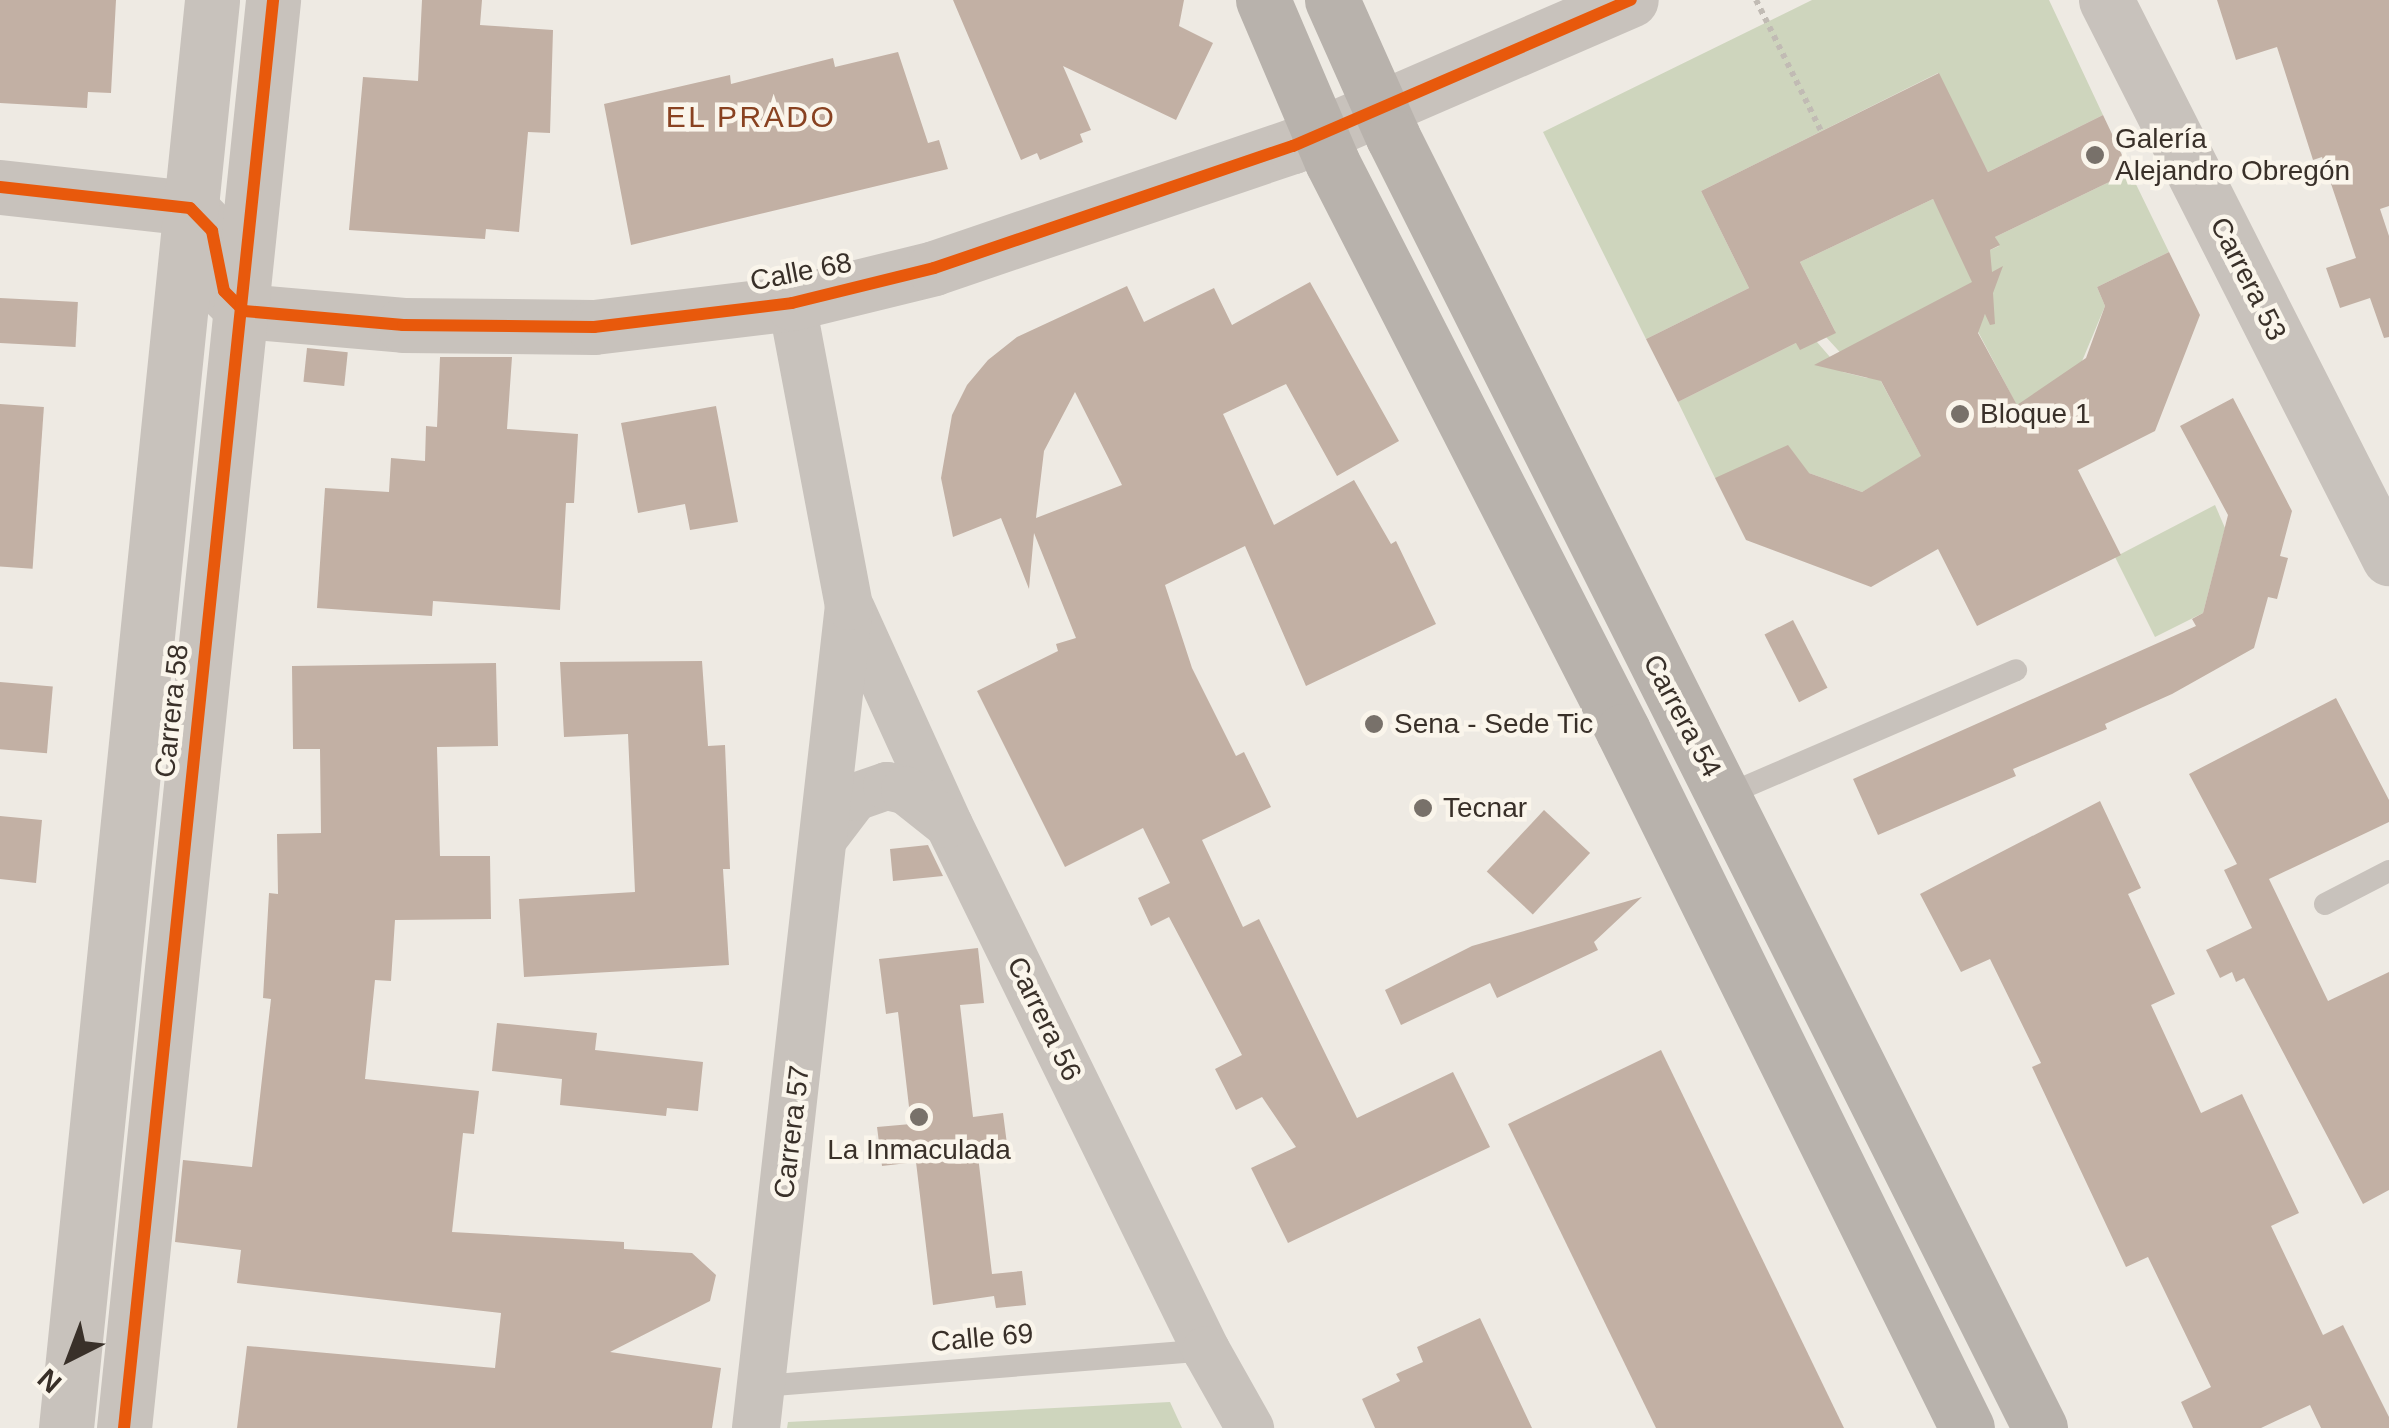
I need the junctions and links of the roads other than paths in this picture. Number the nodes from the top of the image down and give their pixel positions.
1 (212, 0) edge
2 (272, 0) edge
3 (1263, 0) edge
4 (1332, 0) edge
5 (1631, 0) edge
6 (2106, 0) edge
7 (1382, 109) junction
8 (1320, 134) junction
9 (0, 187) edge
10 (190, 208) junction
11 (792, 303) junction
12 (244, 311) junction
13 (2389, 558) edge
14 (849, 606) junction
15 (2016, 670) dead end
16 (1724, 796) junction
17 (949, 825) junction
18 (826, 836) junction
19 (2389, 871) edge
20 (2325, 904) dead end
21 (1206, 1350) junction
22 (759, 1407) edge
23 (66, 1428) edge
24 (124, 1428) edge
25 (1250, 1428) edge
26 (1967, 1428) edge
27 (2040, 1428) edge

1 - 10 street, Carrera 58
2 - 12 street, Carrera 58
3 - 8 main road
4 - 7 main road, Carrera 54
5 - 7 street, Calle 68
6 - 13 street, Carrera 53
7 - 8 street, Calle 68
7 - 16 main road, Carrera 54
8 - 11 street, Calle 68
8 - 26 main road
9 - 10 street
10 - 12 street
10 - 23 street, Carrera 58
11 - 12 street, Calle 68
11 - 14 street, Carrera 57
12 - 24 street, Carrera 58
14 - 17 street, Carrera 56
14 - 18 street, Carrera 57
15 - 16 lane
16 - 27 main road, Carrera 54
17 - 18 street
17 - 21 street, Carrera 56
18 - 22 street, Carrera 57
19 - 20 lane
21 - 22 lane, Calle 69
21 - 25 street, Carrera 56

